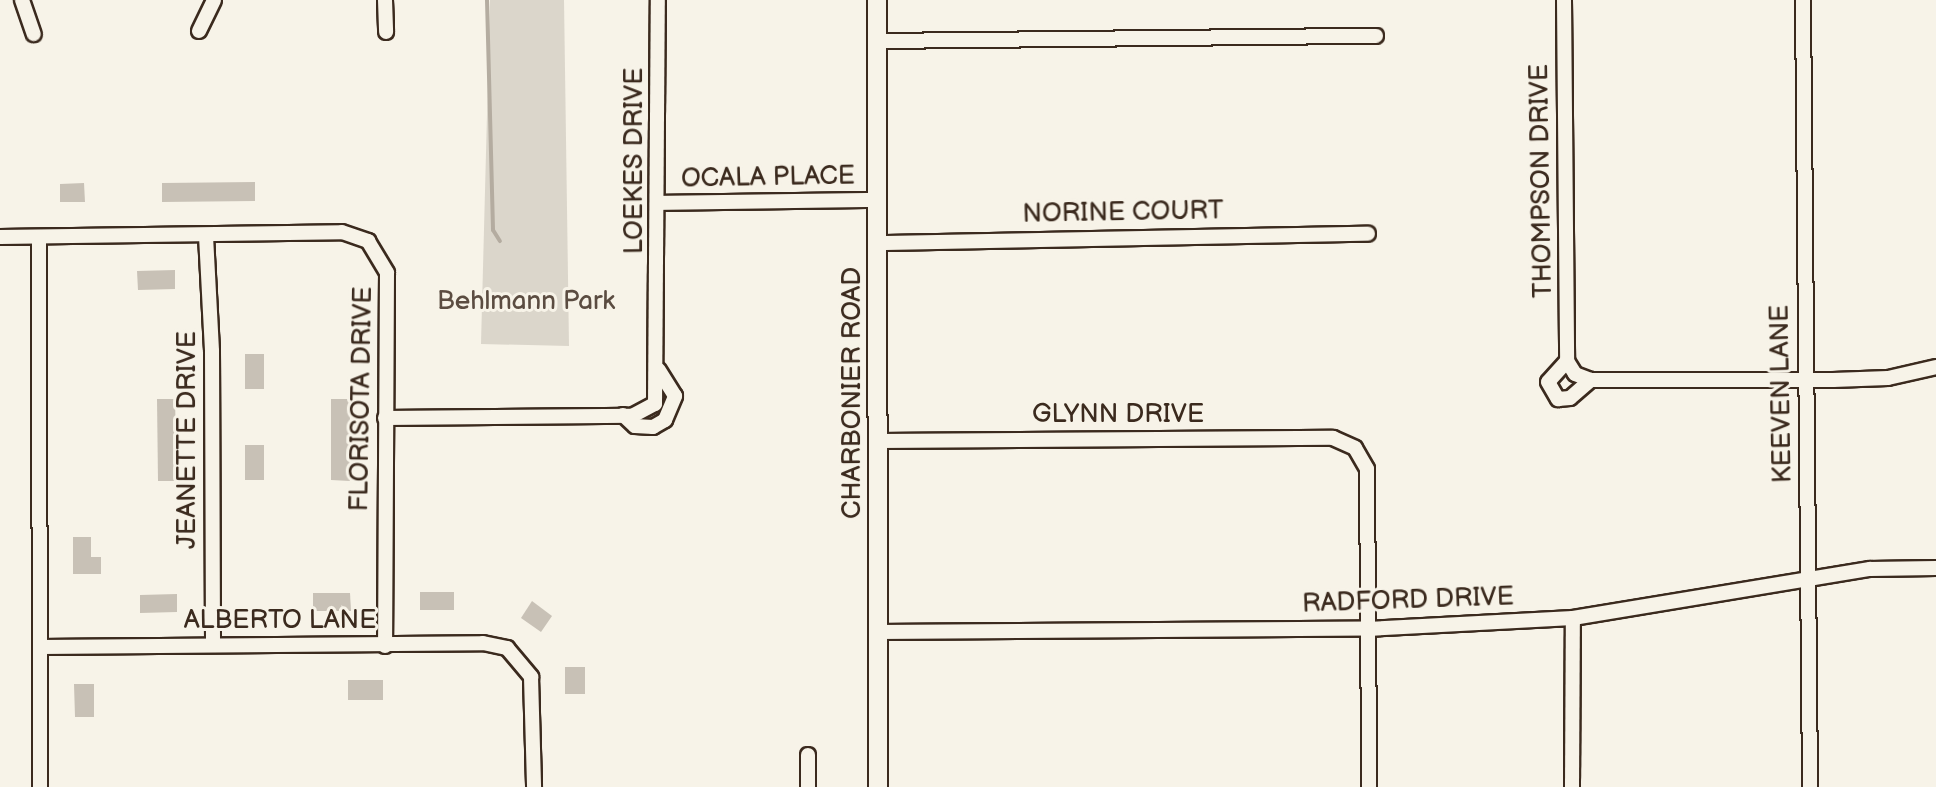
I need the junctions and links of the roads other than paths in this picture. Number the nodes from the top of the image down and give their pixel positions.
1 (22, 0) edge
2 (214, 0) edge
3 (385, 0) edge
4 (658, 0) edge
5 (877, 0) edge
6 (1564, 0) edge
7 (1803, 0) edge
8 (199, 31) dead end
9 (386, 32) dead end
10 (34, 34) dead end
11 (1376, 36) dead end
12 (877, 41) junction
13 (877, 200) junction
14 (659, 203) junction
15 (1368, 234) dead end
16 (206, 236) junction
17 (0, 237) edge
18 (39, 237) junction
19 (880, 243) junction
20 (1571, 367) junction
21 (1936, 367) edge
22 (1806, 378) junction
23 (1591, 380) junction
24 (385, 418) junction
25 (880, 441) junction
26 (1936, 568) edge
27 (1809, 578) junction
28 (1573, 618) junction
29 (1368, 629) junction
30 (878, 632) junction
31 (213, 645) junction
32 (385, 646) junction
33 (41, 647) junction
34 (808, 755) dead end
35 (40, 787) edge
36 (534, 787) edge
37 (808, 787) edge
38 (878, 787) edge
39 (1369, 787) edge
40 (1572, 787) edge
41 (1810, 787) edge

1 - 10 street
2 - 8 street
3 - 9 street
4 - 14 street, LOEKES DRIVE
5 - 12 main road, CHARBONIER ROAD
6 - 20 street, THOMPSON DRIVE
7 - 22 street, KEEVEN LANE
11 - 12 street
12 - 13 main road, CHARBONIER ROAD
13 - 14 street, OCALA PLACE
13 - 19 main road, CHARBONIER ROAD
14 - 24 street, LOEKES DRIVE
15 - 19 street, NORINE COURT
16 - 18 street, FLORISOTA DRIVE
16 - 24 street, FLORISOTA DRIVE
16 - 31 street, JEANETTE DRIVE
17 - 18 street, FLORISOTA DRIVE
18 - 33 street
19 - 25 main road, CHARBONIER ROAD
20 - 23 street
20 - 23 street, THOMPSON DRIVE
21 - 22 street
22 - 23 street
22 - 27 street, KEEVEN LANE
24 - 32 street, FLORISOTA DRIVE
25 - 29 street, GLYNN DRIVE
25 - 30 main road, CHARBONIER ROAD
26 - 27 street, RADFORD DRIVE
27 - 28 street, RADFORD DRIVE
27 - 41 street, KEEVEN LANE
28 - 29 street, RADFORD DRIVE
28 - 40 street
29 - 30 street, RADFORD DRIVE
29 - 39 street
30 - 38 main road, CHARBONIER ROAD
31 - 32 street, ALBERTO LANE
31 - 33 street, ALBERTO LANE
32 - 36 street, ALBERTO LANE
33 - 35 street
34 - 37 street

